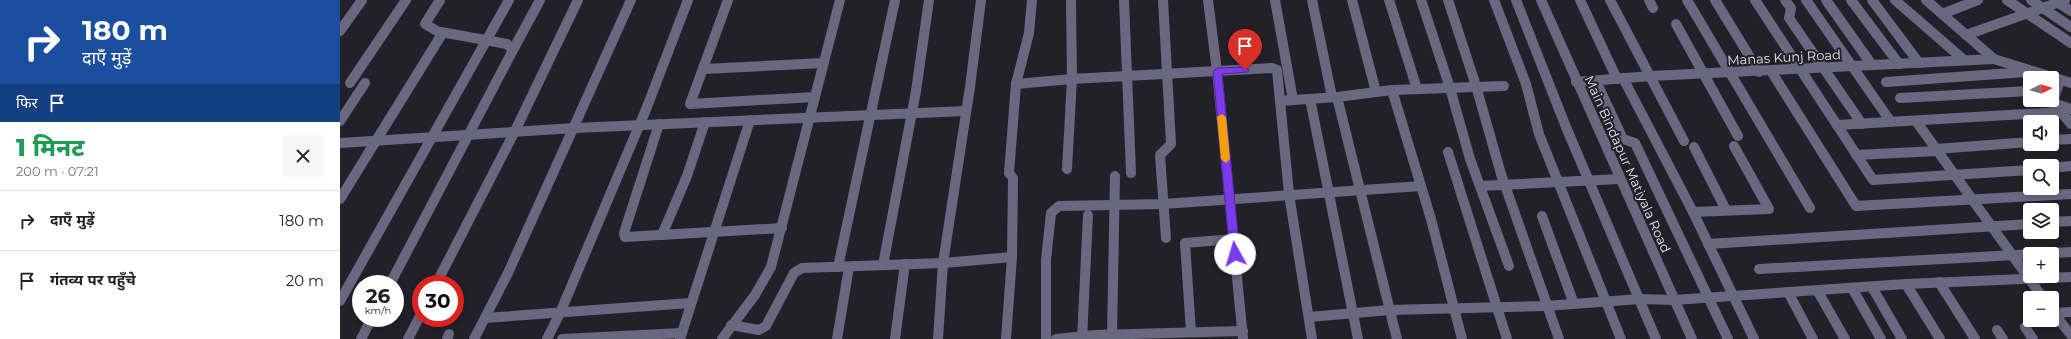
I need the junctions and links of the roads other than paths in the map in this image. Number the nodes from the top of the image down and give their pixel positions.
1 (362, 0) edge
2 (406, 0) edge
3 (440, 0) edge
4 (510, 0) edge
5 (540, 0) edge
6 (578, 0) edge
7 (631, 0) edge
8 (688, 0) edge
9 (728, 0) edge
10 (840, 0) edge
11 (895, 0) edge
12 (929, 0) edge
13 (981, 0) edge
14 (1032, 0) edge
15 (1071, 0) edge
16 (1124, 0) edge
17 (1163, 0) edge
18 (1208, 0) edge
19 (1275, 0) edge
20 (1312, 0) edge
21 (1352, 0) edge
22 (1389, 0) edge
23 (1421, 0) edge
24 (1448, 0) edge
25 (1494, 0) edge
26 (1516, 0) edge
27 (1541, 0) edge
28 (1580, 0) edge
29 (1610, 0) edge
30 (1687, 0) edge
31 (1715, 0) edge
32 (1755, 0) edge
33 (1785, 0) edge
34 (1806, 0) edge
35 (1826, 0) edge
36 (1851, 0) edge
37 (1872, 0) edge
38 (1895, 0) edge
39 (1926, 0) edge
40 (1978, 0) edge
41 (2007, 0) edge
42 (2031, 0) edge
43 (2059, 1) edge
44 (2043, 8) junction
45 (2071, 11) edge
46 (1942, 14) junction
47 (2026, 14) junction
48 (1676, 24) dead end
49 (2071, 26) edge
50 (340, 31) edge
51 (441, 32) junction
52 (1966, 35) junction
53 (487, 41) junction
54 (2071, 43) edge
55 (513, 50) junction
56 (1994, 59) junction
57 (1964, 60) junction
58 (824, 63) junction
59 (1919, 63) junction
60 (1899, 64) junction
61 (1872, 66) junction
62 (1852, 67) junction
63 (1825, 68) junction
64 (704, 69) junction
65 (1800, 69) junction
66 (1218, 71) junction
67 (1771, 71) junction
68 (2032, 71) edge
69 (1759, 72) junction
70 (2023, 72) edge
71 (1730, 73) junction
72 (1167, 74) junction
73 (1704, 75) junction
74 (1126, 76) junction
75 (1651, 76) junction
76 (1072, 79) junction
77 (1620, 79) junction
78 (2060, 80) edge
79 (1596, 81) junction
80 (1576, 82) junction
81 (1886, 82) dead end
82 (350, 83) dead end
83 (365, 83) dead end
84 (2071, 83) edge
85 (1016, 84) junction
86 (1476, 86) junction
87 (1504, 86) dead end
88 (1450, 88) junction
89 (1417, 89) junction
90 (1392, 90) junction
91 (2023, 91) edge
92 (1376, 92) junction
93 (815, 97) junction
94 (1335, 97) junction
95 (1900, 98) dead end
96 (1310, 99) junction
97 (1293, 100) junction
98 (1280, 101) junction
99 (2059, 104) edge
100 (2057, 107) edge
101 (2071, 109) edge
102 (966, 111) junction
103 (2061, 112) junction
104 (910, 114) junction
105 (871, 116) junction
106 (810, 117) junction
107 (750, 120) junction
108 (1916, 120) junction
109 (340, 121) edge
110 (705, 122) junction
111 (1891, 122) junction
112 (659, 124) junction
113 (1862, 124) junction
114 (2071, 124) edge
115 (639, 125) junction
116 (1837, 125) junction
117 (575, 128) junction
118 (515, 131) junction
119 (468, 134) junction
120 (433, 136) junction
121 (2071, 139) edge
122 (376, 140) junction
123 (2059, 140) edge
124 (1684, 141) dead end
125 (340, 143) edge
126 (2023, 143) edge
127 (1694, 147) dead end
128 (1937, 150) junction
129 (1448, 152) dead end
130 (1856, 155) junction
131 (2071, 166) edge
132 (2059, 167) edge
133 (1067, 169) dead end
134 (2023, 171) edge
135 (1131, 173) dead end
136 (1115, 176) dead end
137 (1955, 176) junction
138 (1620, 179) junction
139 (1590, 180) junction
140 (1558, 181) junction
141 (1504, 184) junction
142 (1421, 186) junction
143 (1480, 186) junction
144 (1361, 190) junction
145 (1327, 191) junction
146 (1289, 194) junction
147 (2071, 194) edge
148 (1230, 198) junction
149 (340, 199) edge
150 (1972, 200) junction
151 (1163, 204) junction
152 (1114, 205) junction
153 (1810, 208) dead end
154 (1726, 210) junction
155 (1692, 212) junction
156 (1088, 215) dead end
157 (1542, 216) dead end
158 (2071, 221) edge
159 (2059, 222) edge
160 (2023, 224) edge
161 (1991, 226) junction
162 (782, 228) junction
163 (712, 231) junction
164 (662, 235) junction
165 (1166, 238) dead end
166 (1234, 239) junction
167 (1708, 244) junction
168 (2071, 252) edge
169 (2012, 255) junction
170 (1012, 258) junction
171 (943, 263) junction
172 (906, 264) junction
173 (883, 265) junction
174 (1509, 266) dead end
175 (838, 267) junction
176 (849, 267) junction
177 (1759, 269) dead end
178 (2023, 271) edge
179 (395, 275) edge
180 (441, 275) edge
181 (2071, 277) edge
182 (2059, 278) edge
183 (2023, 279) edge
184 (1939, 282) junction
185 (1906, 284) junction
186 (1872, 287) junction
187 (1852, 288) junction
188 (1817, 290) junction
189 (1788, 292) junction
190 (1734, 296) junction
191 (1708, 297) junction
192 (1640, 299) junction
193 (1674, 300) junction
194 (340, 301) edge
195 (1606, 302) junction
196 (690, 303) junction
197 (1574, 304) junction
198 (1546, 306) junction
199 (1498, 307) junction
200 (1455, 308) junction
201 (1390, 310) junction
202 (2059, 312) edge
203 (2071, 312) edge
204 (560, 313) junction
205 (1353, 314) junction
206 (1309, 317) junction
207 (485, 318) junction
208 (2059, 320) edge
209 (731, 325) junction
210 (367, 327) edge
211 (414, 327) edge
212 (2025, 327) dead end
213 (1191, 332) junction
214 (1206, 335) edge
215 (1243, 335) edge
216 (2071, 335) edge
217 (681, 336) edge
218 (1119, 336) edge
219 (1082, 338) edge
220 (361, 339) edge
221 (408, 339) edge
222 (474, 339) edge
223 (547, 339) edge
224 (562, 339) edge
225 (722, 339) edge
226 (837, 339) edge
227 (895, 339) edge
228 (938, 339) edge
229 (1006, 339) edge
230 (1046, 339) edge
231 (1056, 339) edge
232 (1312, 339) edge
233 (1358, 339) edge
234 (1397, 339) edge
235 (1462, 339) edge
236 (1507, 339) edge
237 (1559, 339) edge
238 (1621, 339) edge
239 (1656, 339) edge
240 (1692, 339) edge
241 (1728, 339) edge
242 (1754, 339) edge
243 (1813, 339) edge
244 (1845, 339) edge
245 (1881, 339) edge
246 (1902, 339) edge
247 (1940, 339) edge
248 (1975, 339) edge
249 (2033, 339) edge

1 - 50 street
2 - 82 street
3 - 51 street
4 - 53 street
5 - 55 street
6 - 118 street
7 - 117 street
8 - 115 street
9 - 64 street
10 - 58 street
11 - 105 street
12 - 104 street
13 - 102 street
14 - 85 street
15 - 76 street
16 - 74 street
17 - 72 street
18 - 66 street
19 - 97 street
20 - 94 street
21 - 92 street
22 - 89 street
23 - 88 street
24 - 86 street
25 - 140 street
26 - 139 street
27 - 80 street, Main Bindapur Matiyala Road
28 - 77 street
29 - 75 street
30 - 71 street
31 - 69 street
32 - 65 street
33 - 63 street
34 - 62 street
35 - 61 street
36 - 60 street
37 - 59 street
38 - 57 street
39 - 46 street
40 - 46 street
41 - 47 street
42 - 44 street
43 - 44 street
43 - 45 street
44 - 47 street
44 - 49 street
46 - 52 street
47 - 52 street
47 - 54 street
48 - 73 street
51 - 53 street
51 - 122 street
52 - 56 street
53 - 55 street
53 - 120 street
55 - 119 street
56 - 57 street, Manas Kunj Road
56 - 68 street
57 - 59 street, Manas Kunj Road
58 - 64 street
58 - 93 street
59 - 60 street, Manas Kunj Road
60 - 61 street, Manas Kunj Road
61 - 62 street, Manas Kunj Road
62 - 63 street, Manas Kunj Road
62 - 111 street
63 - 65 street, Manas Kunj Road
63 - 113 street
64 - 93 street
65 - 67 street, Manas Kunj Road
65 - 116 street
66 - 72 street
66 - 98 street
66 - 148 street
67 - 69 street, Manas Kunj Road
67 - 150 street
69 - 71 street, Manas Kunj Road
70 - 81 street
71 - 73 street, Manas Kunj Road
71 - 153 street
72 - 74 street
72 - 151 street
73 - 75 street, Manas Kunj Road
73 - 154 street
74 - 76 street
74 - 135 street
75 - 77 street, Manas Kunj Road
75 - 124 street
76 - 85 street
76 - 133 street
77 - 79 street, Manas Kunj Road
77 - 155 street
78 - 84 street
79 - 80 street, Manas Kunj Road
79 - 191 street
80 - 138 street, Main Bindapur Matiyala Road
83 - 109 street
85 - 170 street
86 - 87 street
86 - 88 street
86 - 141 street
88 - 89 street
88 - 143 street
89 - 90 street
90 - 92 street
90 - 142 street
91 - 95 street
92 - 94 street
93 - 106 street
94 - 96 street
94 - 144 street
96 - 97 street
96 - 145 street
97 - 98 street
98 - 146 street
99 - 101 street
100 - 103 street
102 - 104 street
102 - 171 street
103 - 108 street
103 - 114 street
104 - 105 street
104 - 173 street
105 - 106 street
105 - 175 street
106 - 107 street
106 - 162 street
107 - 110 street
107 - 163 street
108 - 111 street
108 - 128 street
110 - 112 street
110 - 164 street
111 - 113 street
112 - 115 street
112 - 164 street
113 - 116 street
115 - 117 street
115 - 204 street
116 - 130 street
117 - 118 street
117 - 207 street
118 - 119 street
118 - 180 street
119 - 120 street
119 - 179 street
120 - 122 street
120 - 194 street
121 - 123 street
122 - 125 street
122 - 149 street
126 - 128 street
127 - 154 street
128 - 130 street
128 - 137 street
129 - 199 street
130 - 137 street
131 - 132 street
134 - 137 street
136 - 152 street
137 - 150 street
138 - 139 street
138 - 193 street, Main Bindapur Matiyala Road
139 - 140 street
139 - 192 street
140 - 141 street
140 - 195 street
141 - 143 street
141 - 198 street
142 - 144 street
142 - 200 street
143 - 174 street
144 - 145 street
144 - 201 street
145 - 146 street
145 - 205 street
146 - 148 street
146 - 206 street
147 - 150 street
148 - 151 street
148 - 166 street
150 - 161 street
151 - 152 street
151 - 165 street
152 - 218 street
152 - 230 street
154 - 155 street
155 - 167 street
156 - 219 street
157 - 197 street
158 - 159 street
160 - 161 street
161 - 167 street
161 - 169 street
162 - 163 street
162 - 209 street
163 - 164 street
163 - 196 street
166 - 213 street
166 - 215 street
167 - 190 street
168 - 169 street
169 - 177 street
169 - 178 street
170 - 171 street
170 - 229 street
171 - 172 street
171 - 228 street
172 - 173 street
172 - 227 street
173 - 176 street
175 - 176 street
175 - 209 street
176 - 226 street
181 - 182 street
183 - 184 street
184 - 185 street
184 - 248 street
185 - 186 street
185 - 247 street
186 - 187 street
186 - 246 street
187 - 188 street
187 - 245 street
188 - 189 street
188 - 244 street
189 - 190 street
189 - 243 street
190 - 191 street
190 - 242 street
191 - 193 street
191 - 241 street
192 - 193 street
192 - 195 street
192 - 239 street
193 - 240 street, Main Bindapur Matiyala Road
195 - 197 street
195 - 238 street
196 - 204 street
196 - 217 street
197 - 198 street
198 - 199 street
198 - 237 street
199 - 200 street
199 - 236 street
200 - 201 street
200 - 235 street
201 - 205 street
201 - 234 street
202 - 203 street
204 - 207 street
204 - 223 street
205 - 206 street
205 - 233 street
206 - 232 street
207 - 222 street
208 - 216 street
209 - 225 street
210 - 220 street
211 - 221 street
212 - 249 street
213 - 214 street
213 - 218 street
214 - 215 street
217 - 224 street
218 - 219 street
219 - 231 street

